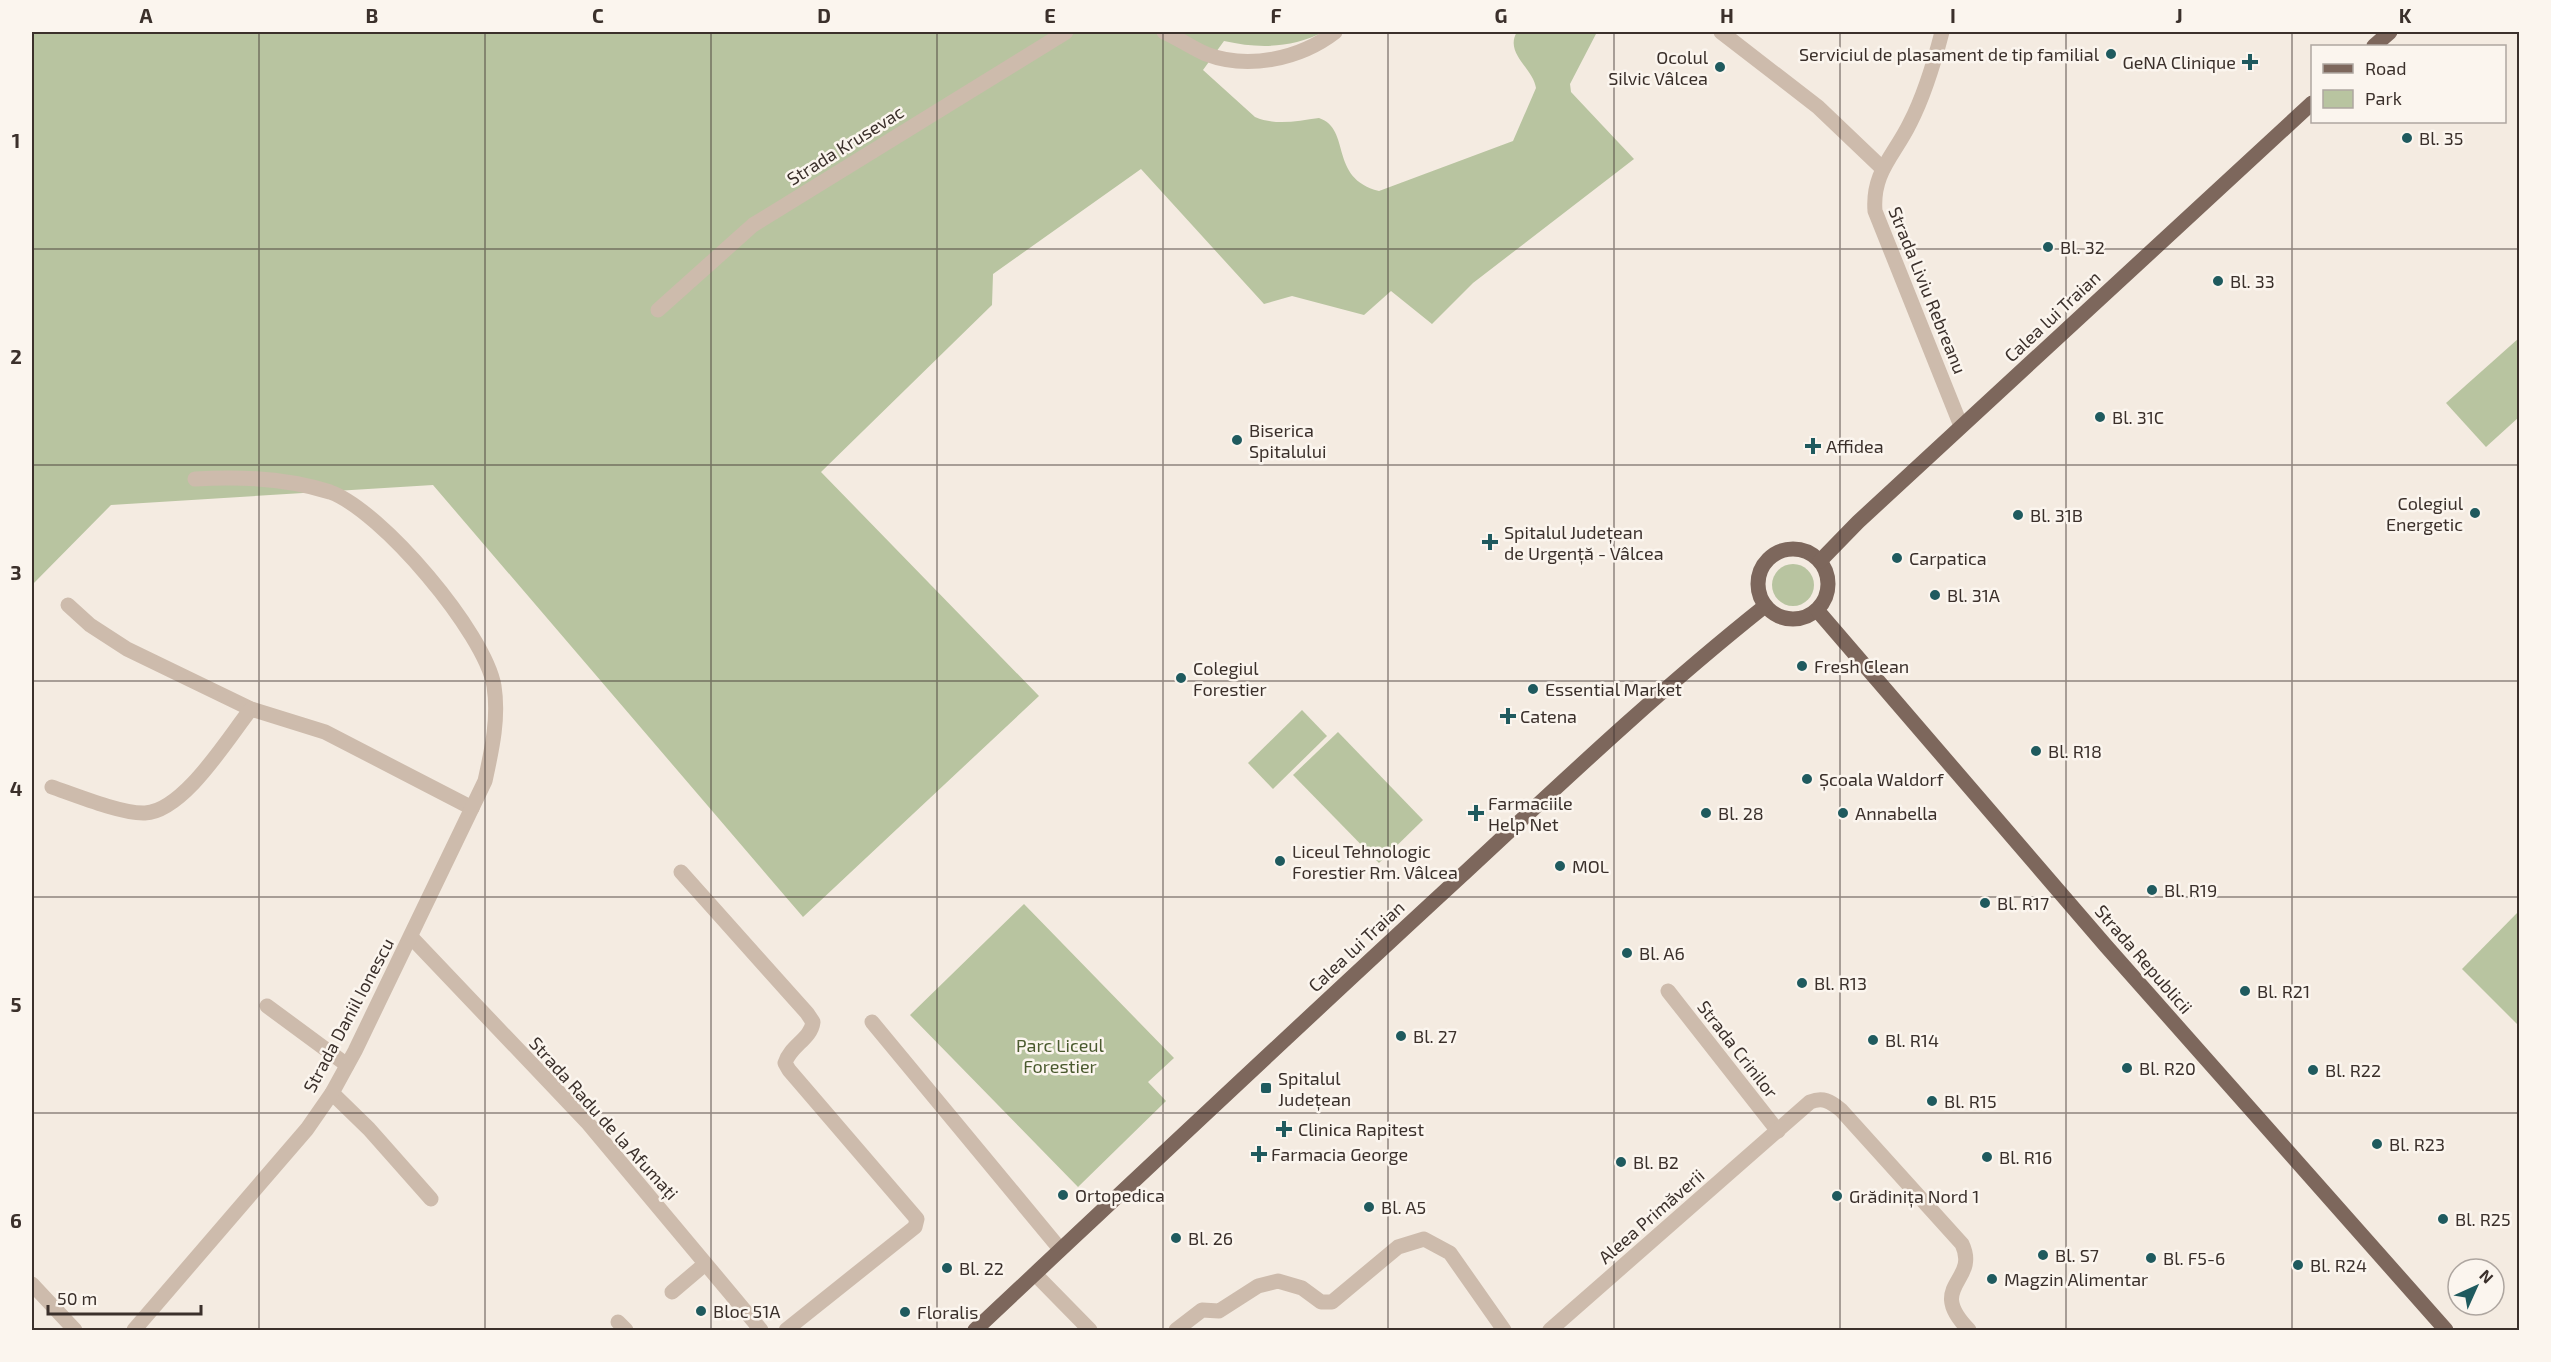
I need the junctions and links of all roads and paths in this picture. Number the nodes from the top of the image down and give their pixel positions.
1 (1066, 32) edge
2 (1164, 32) edge
3 (1335, 32) edge
4 (1721, 32) edge
5 (1942, 32) edge
6 (2390, 32) edge
7 (2375, 45) edge
8 (2311, 105) edge
9 (1882, 168) junction
10 (658, 310) dead end
11 (1961, 426) junction
12 (195, 479) dead end
13 (1820, 561) junction
14 (68, 605) dead end
15 (1765, 606) junction
16 (1817, 610) junction
17 (251, 709) junction
18 (52, 788) dead end
19 (472, 808) junction
20 (681, 872) dead end
21 (411, 937) junction
22 (1668, 991) dead end
23 (267, 1006) dead end
24 (872, 1022) dead end
25 (347, 1065) junction
26 (332, 1093) junction
27 (1778, 1131) junction
28 (431, 1199) dead end
29 (1060, 1249) junction
30 (705, 1264) junction
31 (1035, 1274) junction
32 (32, 1284) edge
33 (672, 1292) dead end
34 (75, 1330) edge
35 (134, 1330) edge
36 (761, 1330) edge
37 (786, 1330) edge
38 (975, 1330) edge
39 (1090, 1330) edge
40 (1176, 1330) edge
41 (1504, 1330) edge
42 (1550, 1330) edge
43 (1970, 1330) edge
44 (2446, 1330) edge

1 - 10 street, Strada Krusevac
2 - 3 street
4 - 9 street
5 - 9 street, Strada Liviu Rebreanu
6 - 7 main road
8 - 11 main road, Calea lui Traian
9 - 11 street, Strada Liviu Rebreanu
11 - 13 main road, Calea lui Traian
12 - 19 street, Strada Daniil Ionescu
13 - 15 main road
13 - 16 main road
14 - 17 street
15 - 16 main road
15 - 29 main road, Calea lui Traian
16 - 44 main road, Strada Republicii
17 - 18 street
17 - 19 street
19 - 21 street, Strada Daniil Ionescu
20 - 37 street
21 - 25 street, Strada Daniil Ionescu
21 - 30 street, Strada Radu de la Afumați
22 - 27 street, Strada Crinilor
23 - 25 street
24 - 29 street
25 - 26 street, Strada Daniil Ionescu
26 - 28 street
26 - 35 street, Strada Daniil Ionescu
27 - 42 street, Aleea Primăverii
27 - 43 street, Aleea Primăverii
29 - 31 main road, Calea lui Traian
30 - 33 street
30 - 36 street, Strada Radu de la Afumați
31 - 38 main road, Calea lui Traian
31 - 39 street
32 - 34 street
40 - 41 street

